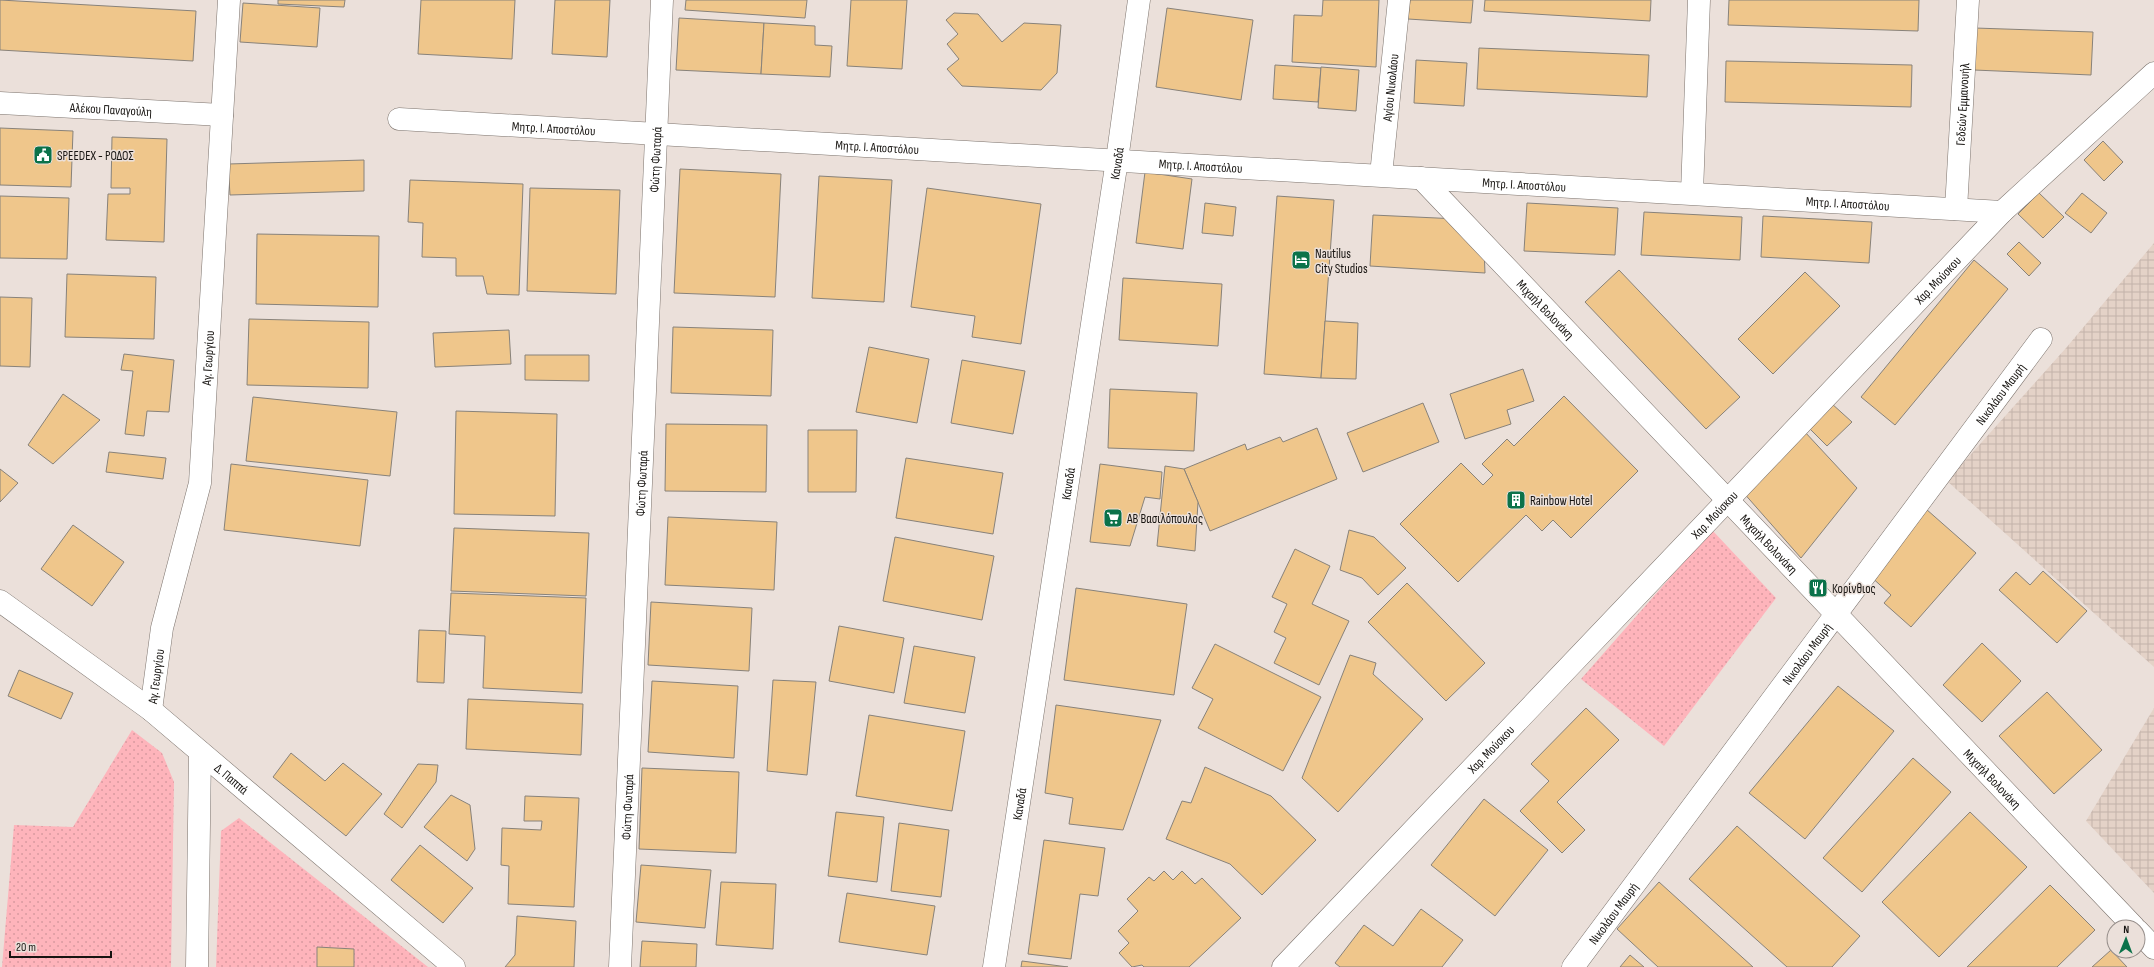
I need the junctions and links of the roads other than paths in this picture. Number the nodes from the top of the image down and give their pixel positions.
1 (229, 0) edge
2 (662, 0) edge
3 (1139, 0) edge
4 (1399, 0) edge
5 (1699, 0) edge
6 (1968, 0) edge
7 (2154, 72) edge
8 (0, 103) edge
9 (222, 115) junction
10 (399, 119) dead end
11 (656, 134) junction
12 (1117, 160) junction
13 (1381, 175) junction
14 (1421, 178) junction
15 (1692, 193) junction
16 (1956, 208) junction
17 (2002, 212) junction
18 (2041, 340) dead end
19 (1728, 500) junction
20 (0, 601) edge
21 (1837, 613) junction
22 (151, 710) junction
23 (200, 752) junction
24 (2126, 919) edge
25 (2146, 940) edge
26 (2154, 948) edge
27 (197, 967) edge
28 (454, 967) edge
29 (620, 967) edge
30 (994, 967) edge
31 (1283, 967) edge
32 (1572, 967) edge

1 - 9 street, Αγ. Γεωργίου
2 - 11 street, Φώτη Φωταρά
3 - 12 street, Καναδά
4 - 13 street, Αγίου Νικολάου
5 - 15 street
6 - 16 street, Γεδεών Εμμανουήλ
7 - 17 street, Χαρ. Μούσκου
8 - 9 street, Αλέκου Παναγούλη
9 - 22 street, Αγ. Γεωργίου
10 - 11 street, Μητρ. Ι. Αποστόλου
11 - 12 street, Μητρ. Ι. Αποστόλου
11 - 29 street, Φώτη Φωταρά
12 - 13 street, Μητρ. Ι. Αποστόλου
12 - 30 street, Καναδά
13 - 14 street, Μητρ. Ι. Αποστόλου
14 - 15 street, Μητρ. Ι. Αποστόλου
14 - 19 street, Μιχαήλ Βολονάκη
15 - 16 street, Μητρ. Ι. Αποστόλου
16 - 17 street, Μητρ. Ι. Αποστόλου
17 - 19 street, Χαρ. Μούσκου
18 - 21 street, Νικολάου Μαυρή
19 - 21 street, Μιχαήλ Βολονάκη
19 - 31 street, Χαρ. Μούσκου
20 - 22 street, Δ. Παππά
21 - 24 street, Μιχαήλ Βολονάκη
21 - 32 street, Νικολάου Μαυρή
22 - 23 street, Δ. Παππά
23 - 27 street
23 - 28 street, Δ. Παππά
25 - 26 street

